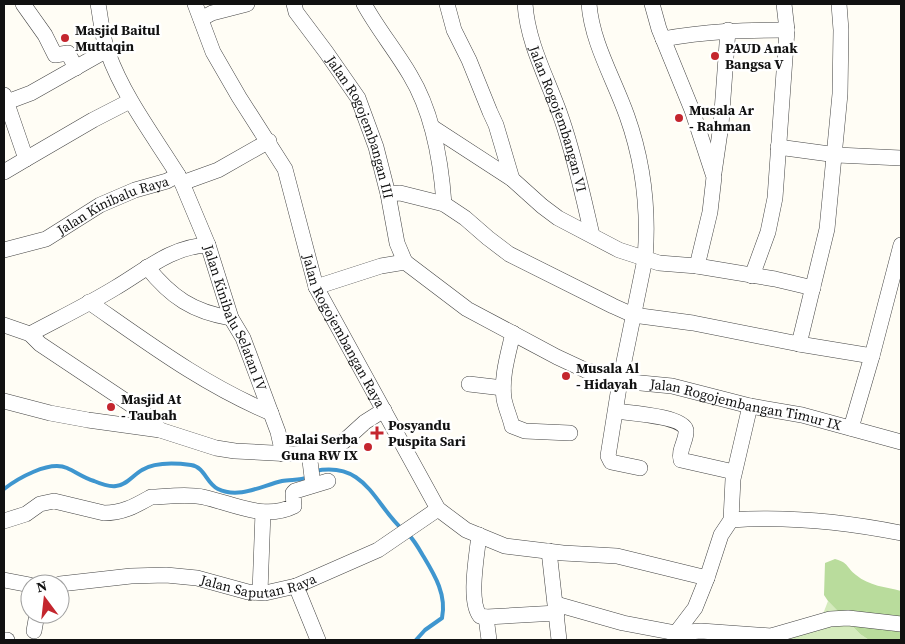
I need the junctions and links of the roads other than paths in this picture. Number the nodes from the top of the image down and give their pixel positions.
1 (23, 4) edge
2 (98, 4) edge
3 (195, 4) edge
4 (246, 4) edge
5 (294, 4) edge
6 (364, 4) edge
7 (447, 4) edge
8 (525, 4) edge
9 (589, 4) edge
10 (652, 4) edge
11 (784, 4) edge
12 (839, 4) edge
13 (201, 19) junction
14 (728, 30) junction
15 (787, 30) junction
16 (663, 39) junction
17 (107, 50) junction
18 (76, 68) junction
19 (5, 99) edge
20 (130, 101) junction
21 (432, 127) junction
22 (269, 141) junction
23 (778, 147) junction
24 (835, 154) junction
25 (901, 158) edge
26 (26, 159) junction
27 (4, 172) edge
28 (714, 177) junction
29 (180, 179) junction
30 (512, 179) junction
31 (388, 194) junction
32 (444, 204) junction
33 (592, 235) junction
34 (208, 245) junction
35 (901, 245) edge
36 (4, 250) edge
37 (645, 259) junction
38 (405, 262) junction
39 (697, 266) junction
40 (147, 267) junction
41 (752, 276) junction
42 (316, 287) junction
43 (813, 288) junction
44 (89, 302) junction
45 (633, 315) junction
46 (231, 318) junction
47 (4, 325) edge
48 (513, 333) junction
49 (30, 334) junction
50 (799, 344) junction
51 (872, 356) junction
52 (620, 381) junction
53 (469, 384) dead end
54 (504, 388) junction
55 (4, 401) edge
56 (750, 406) junction
57 (384, 410) junction
58 (616, 412) junction
59 (270, 413) junction
60 (851, 428) junction
61 (160, 430) junction
62 (570, 432) dead end
63 (901, 442) edge
64 (309, 453) junction
65 (282, 454) junction
66 (640, 468) dead end
67 (734, 472) junction
68 (438, 509) junction
69 (263, 512) junction
70 (731, 520) junction
71 (4, 521) edge
72 (901, 533) edge
73 (479, 535) junction
74 (549, 552) junction
75 (707, 578) junction
76 (4, 580) edge
77 (20, 583) edge
78 (70, 583) edge
79 (296, 586) junction
80 (260, 592) junction
81 (556, 609) junction
82 (486, 617) junction
83 (35, 624) edge
84 (901, 624) edge
85 (34, 631) dead end
86 (675, 637) edge
87 (318, 640) edge
88 (488, 640) edge
89 (559, 640) edge

1 - 18 street
2 - 17 street, Jalan Kinibalu Selatan IV
3 - 13 street, Jalan Rogojembangan Raya
4 - 13 street
5 - 31 street, Jalan Rogojembangan III
6 - 21 street
7 - 30 street
8 - 33 street, Jalan Rogojembangan VI
9 - 37 street
10 - 16 street
11 - 15 street
12 - 24 street
13 - 22 street, Jalan Rogojembangan Raya
14 - 15 street
14 - 16 street
14 - 28 street
15 - 23 street
16 - 28 street
17 - 18 street
17 - 20 street, Jalan Kinibalu Selatan IV
18 - 19 street
19 - 26 street
20 - 26 street
20 - 29 street, Jalan Kinibalu Selatan IV
21 - 30 street
21 - 32 street
22 - 29 street, Jalan Kinibalu Raya
22 - 42 street, Jalan Rogojembangan Raya
23 - 24 street
23 - 41 street
24 - 25 street
24 - 43 street
26 - 27 street
28 - 39 street
29 - 34 street, Jalan Kinibalu Selatan IV
29 - 36 street, Jalan Kinibalu Raya
30 - 33 street
31 - 32 street
31 - 38 street, Jalan Rogojembangan III
32 - 45 street
33 - 37 street
34 - 40 street
34 - 46 street, Jalan Kinibalu Selatan IV
35 - 51 street
37 - 39 street
37 - 45 street
38 - 42 street
38 - 48 street, Jalan Rogojembangan Timur IX
39 - 41 street
40 - 44 street
40 - 46 street
41 - 43 street
42 - 57 street, Jalan Rogojembangan Raya
43 - 50 street
44 - 49 street
44 - 59 street
45 - 50 street
45 - 52 street
46 - 59 street, Jalan Kinibalu Selatan IV
47 - 49 street
48 - 52 street, Jalan Rogojembangan Timur IX
48 - 54 street
49 - 61 street
50 - 51 street
51 - 60 street
52 - 56 street, Jalan Rogojembangan Timur IX
52 - 58 street
53 - 54 street
54 - 62 street
55 - 61 street
56 - 60 street, Jalan Rogojembangan Timur IX
56 - 67 street
57 - 64 street
57 - 68 street, Jalan Rogojembangan Raya
58 - 66 street
58 - 67 street
59 - 65 street, Jalan Kinibalu Selatan IV
60 - 63 street, Jalan Rogojembangan Timur IX
61 - 65 street
64 - 65 street
64 - 69 street
67 - 70 street
68 - 73 street, Jalan Rogojembangan Raya
68 - 79 street, Jalan Saputan Raya
69 - 71 street
69 - 80 street
70 - 72 street
70 - 75 street
73 - 74 street, Jalan Rogojembangan Raya
73 - 82 street
74 - 75 street, Jalan Rogojembangan Raya
74 - 81 street
75 - 86 street
76 - 77 street
78 - 80 street, Jalan Saputan Raya
79 - 80 street, Jalan Saputan Raya
79 - 87 street
81 - 82 street
81 - 86 street
81 - 89 street
82 - 88 street
83 - 85 street
84 - 86 street

